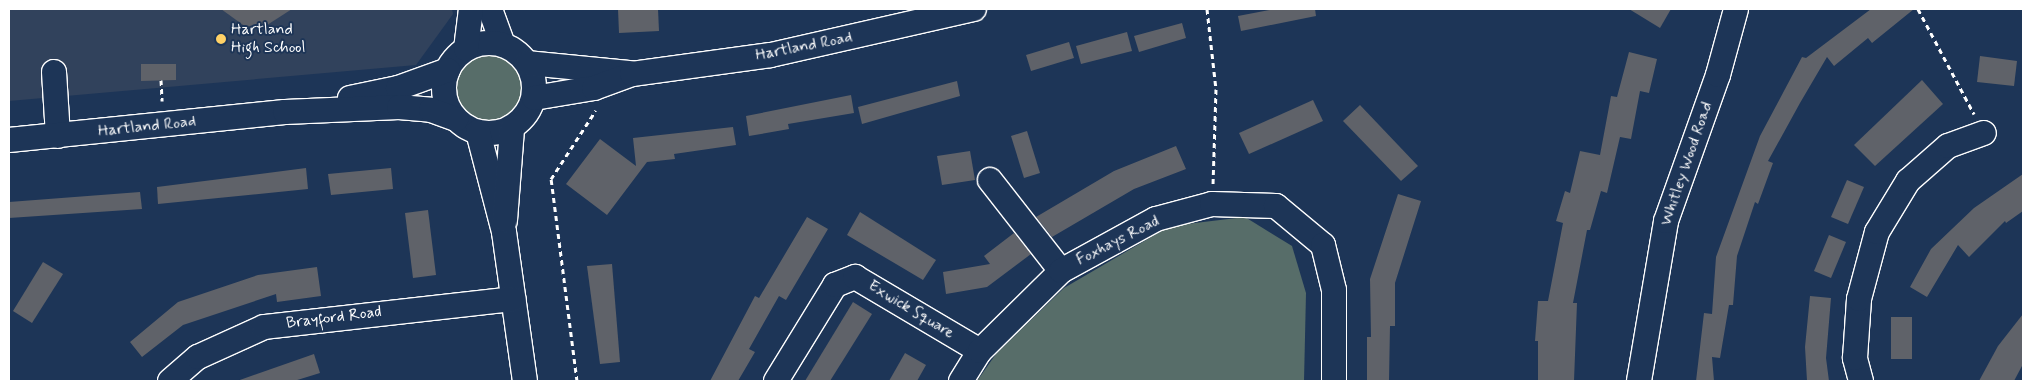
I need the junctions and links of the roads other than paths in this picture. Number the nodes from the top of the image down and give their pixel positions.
1 (471, 9) edge
2 (490, 9) edge
3 (974, 9) edge
4 (1736, 9) edge
5 (503, 44) junction
6 (466, 49) junction
7 (528, 63) junction
8 (448, 70) junction
9 (54, 72) dead end
10 (632, 74) junction
11 (534, 98) junction
12 (285, 112) junction
13 (456, 119) junction
14 (512, 128) junction
15 (478, 132) junction
16 (1984, 133) road end
17 (58, 136) junction
18 (9, 140) edge
19 (990, 180) dead end
20 (504, 232) junction
21 (1061, 271) junction
22 (513, 299) junction
23 (980, 351) junction
24 (170, 381) edge
25 (525, 381) edge
26 (776, 381) edge
27 (961, 381) edge
28 (1334, 381) edge
29 (1639, 381) edge
30 (1861, 381) edge

1 - 6 street
2 - 5 street
3 - 10 street, Hartland Road
4 - 29 street, Whitley Wood Road
5 - 6 street
5 - 7 street
6 - 8 street
7 - 10 street, Hartland Road
7 - 11 street
8 - 12 street, Hartland Road
8 - 13 street
9 - 17 street
10 - 11 street, Hartland Road
11 - 14 street
12 - 13 street, Hartland Road
12 - 17 street, Hartland Road
13 - 15 street
14 - 15 street
14 - 20 street
15 - 20 street
16 - 30 street
17 - 18 street, Hartland Road
19 - 21 street
20 - 22 street
21 - 23 street, Foxhays Road
21 - 28 street, Foxhays Road
22 - 24 street, Brayford Road
22 - 25 street
23 - 26 street, Exwick Square
23 - 27 street, Foxhays Road

